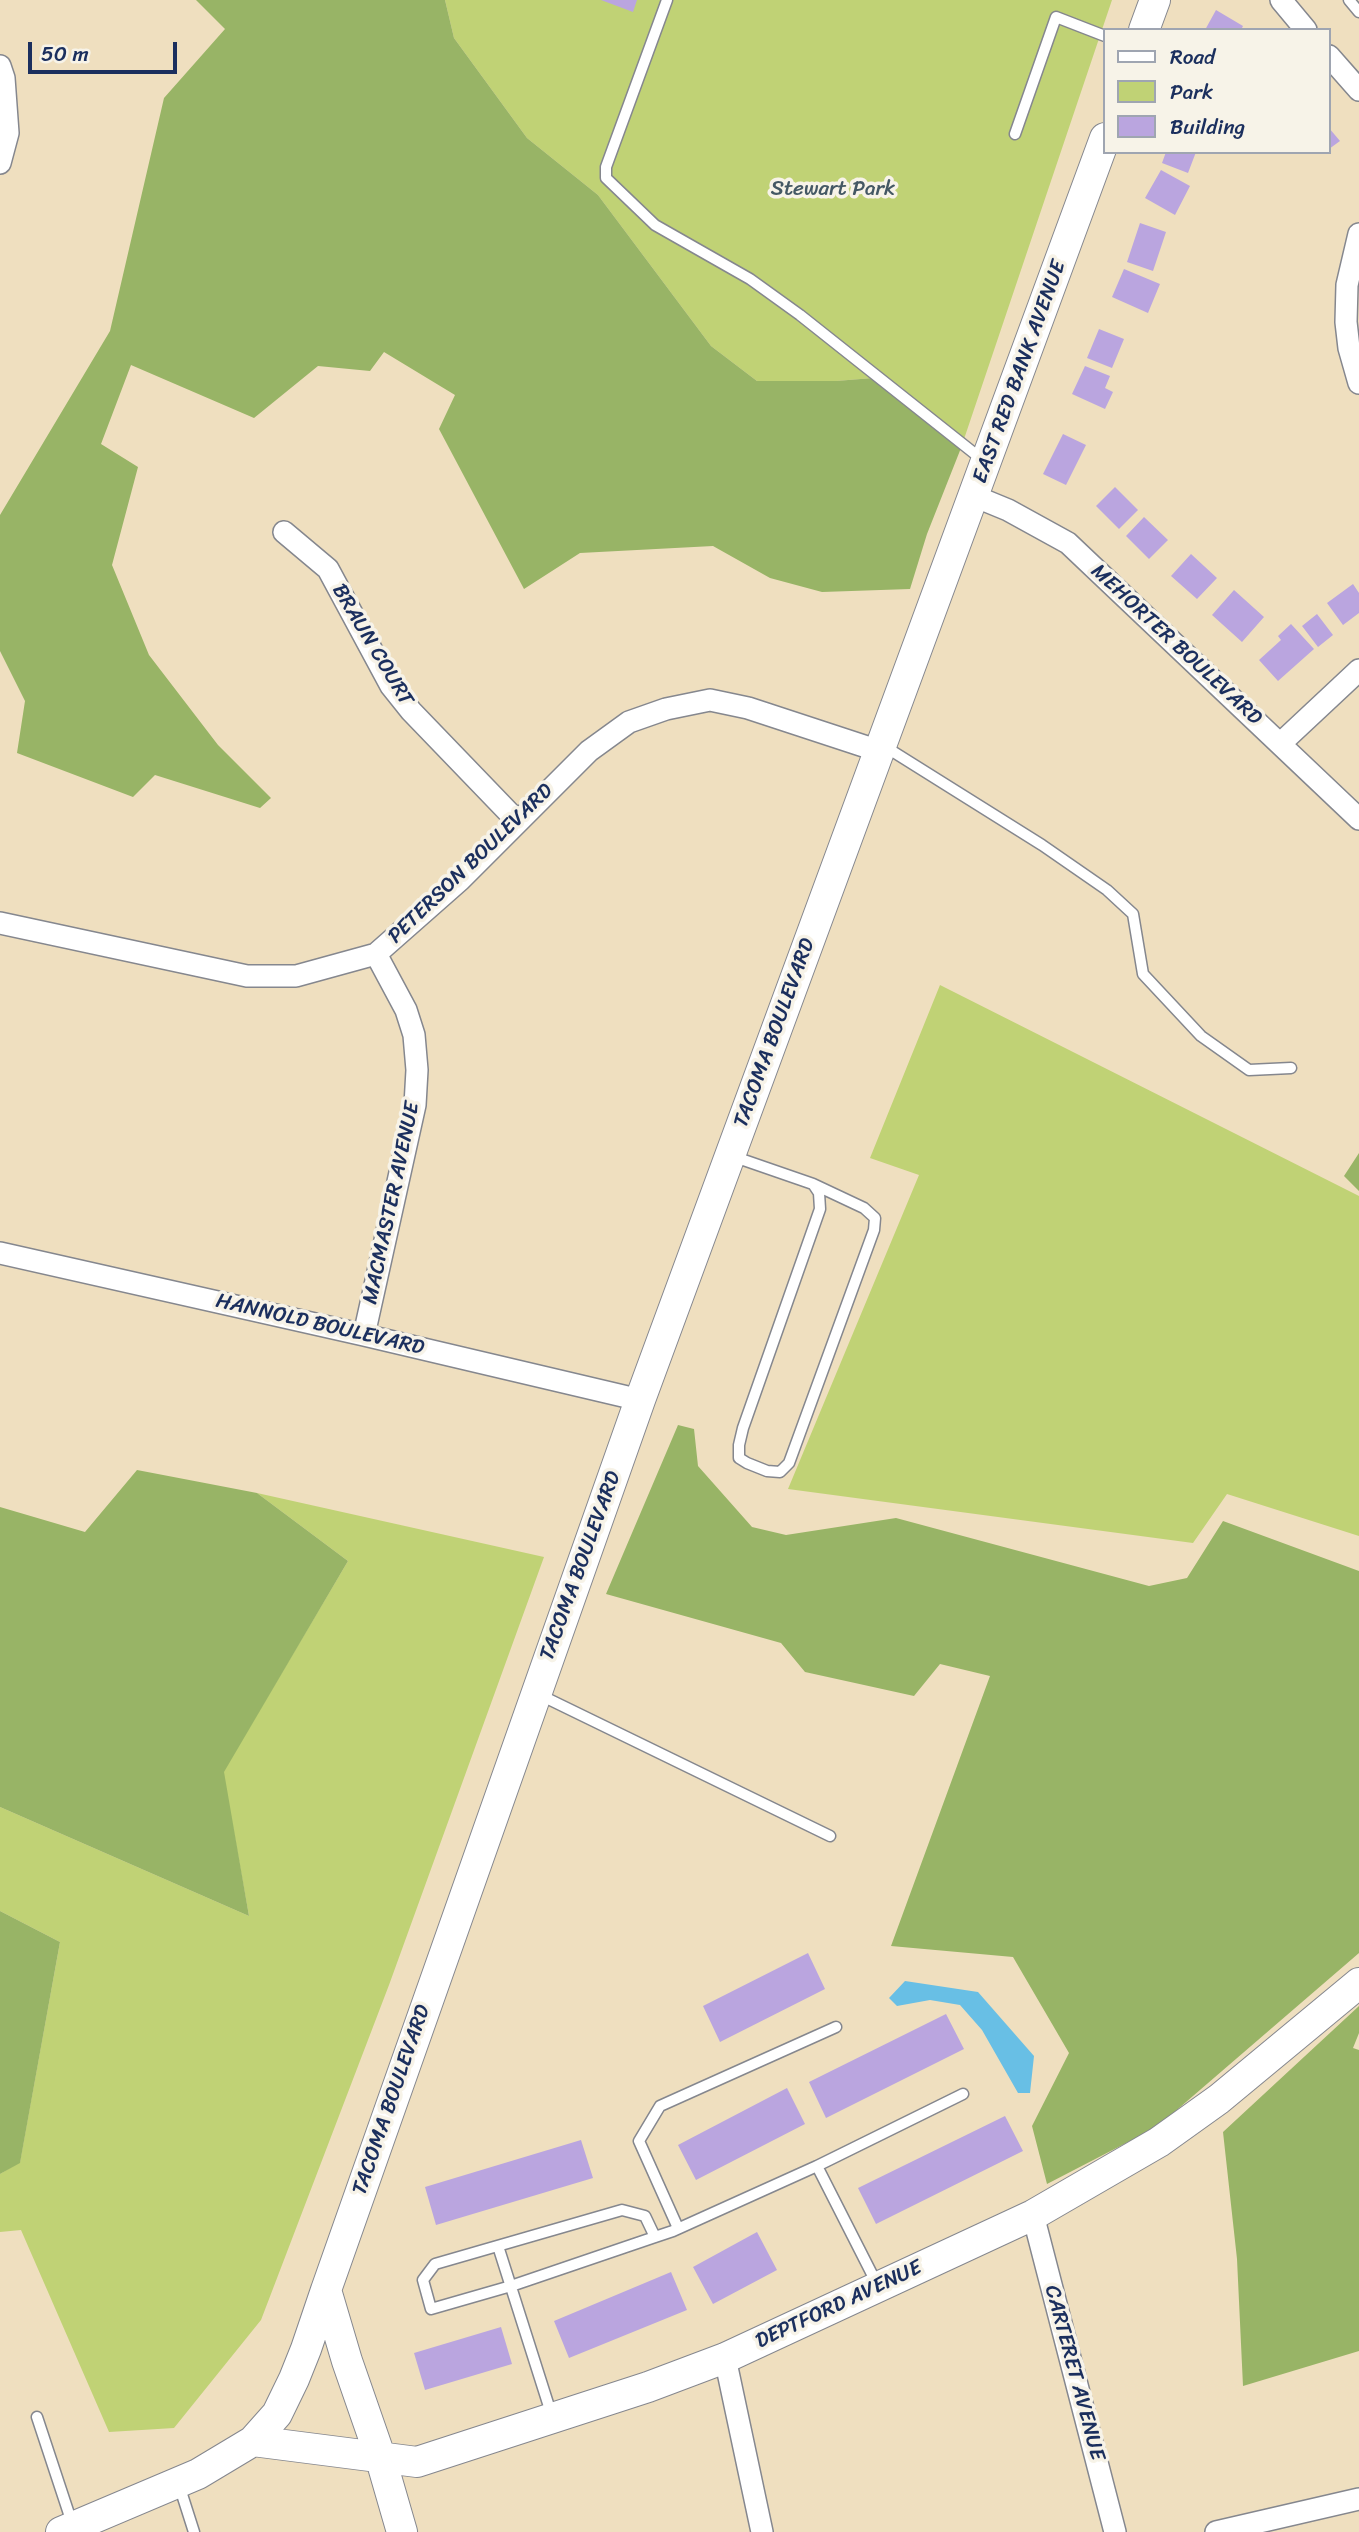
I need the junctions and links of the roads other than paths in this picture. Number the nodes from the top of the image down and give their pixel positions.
1 (667, 0) edge
2 (1155, 0) edge
3 (1281, 0) edge
4 (1349, 0) edge
5 (1359, 12) edge
6 (1145, 28) edge
7 (1304, 28) edge
8 (1104, 36) edge
9 (1331, 58) edge
10 (0, 66) edge
11 (1359, 90) edge
12 (1015, 134) dead end
13 (1104, 141) edge
14 (0, 163) edge
15 (1359, 234) edge
16 (1359, 383) edge
17 (986, 463) junction
18 (974, 496) junction
19 (284, 532) dead end
20 (933, 607) joint
21 (1359, 670) edge
22 (1281, 743) junction
23 (881, 748) junction
24 (1359, 819) edge
25 (517, 821) junction
26 (0, 923) edge
27 (376, 954) junction
28 (1291, 1068) dead end
29 (730, 1155) junction
30 (813, 1184) junction
31 (0, 1253) edge
32 (364, 1335) junction
33 (640, 1400) junction
34 (536, 1693) junction
35 (830, 1836) dead end
36 (1359, 1983) edge
37 (836, 2027) dead end
38 (962, 2094) dead end
39 (817, 2166) junction
40 (1032, 2214) junction
41 (678, 2228) junction
42 (655, 2237) junction
43 (498, 2246) junction
44 (511, 2287) junction
45 (878, 2287) junction
46 (326, 2290) junction
47 (725, 2358) junction
48 (37, 2417) dead end
49 (553, 2418) junction
50 (253, 2441) junction
51 (380, 2455) junction
52 (178, 2483) junction
53 (1359, 2499) edge
54 (70, 2530) edge
55 (194, 2532) edge
56 (402, 2532) edge
57 (762, 2532) edge
58 (1115, 2532) edge
59 (1216, 2532) edge

1 - 17 lane
2 - 6 street
3 - 7 street
4 - 5 lane
8 - 12 lane
9 - 11 street
10 - 14 street
13 - 17 street, EAST RED BANK AVENUE
15 - 16 street
17 - 18 street, EAST RED BANK AVENUE
18 - 20 street, EAST RED BANK AVENUE
18 - 22 street, MEHORTER BOULEVARD
19 - 25 street, BRAUN COURT
20 - 23 street, TACOMA BOULEVARD
21 - 22 street
22 - 24 street, MEHORTER BOULEVARD
23 - 25 street, PETERSON BOULEVARD
23 - 28 lane
23 - 29 street, TACOMA BOULEVARD
25 - 27 street, PETERSON BOULEVARD
26 - 27 street, PETERSON BOULEVARD
27 - 32 street, MACMASTER AVENUE
29 - 30 lane
29 - 33 street, TACOMA BOULEVARD
30 - 30 lane
31 - 32 street, HANNOLD BOULEVARD
32 - 33 street, HANNOLD BOULEVARD
33 - 34 street, TACOMA BOULEVARD
34 - 35 lane
34 - 46 street, TACOMA BOULEVARD
36 - 40 street, DEPTFORD AVENUE
37 - 41 lane
38 - 39 lane
39 - 41 lane
39 - 45 lane
40 - 45 street, DEPTFORD AVENUE
40 - 58 street, CARTERET AVENUE
41 - 42 lane
42 - 43 lane
42 - 44 lane
43 - 44 lane
43 - 44 lane
44 - 49 lane
45 - 47 street, DEPTFORD AVENUE
46 - 50 street
46 - 51 street
47 - 49 street, DEPTFORD AVENUE
47 - 57 street
48 - 54 lane
49 - 51 street, DEPTFORD AVENUE
50 - 51 street, DEPTFORD AVENUE
50 - 52 street
51 - 56 street
52 - 54 street
52 - 55 lane
53 - 59 street

